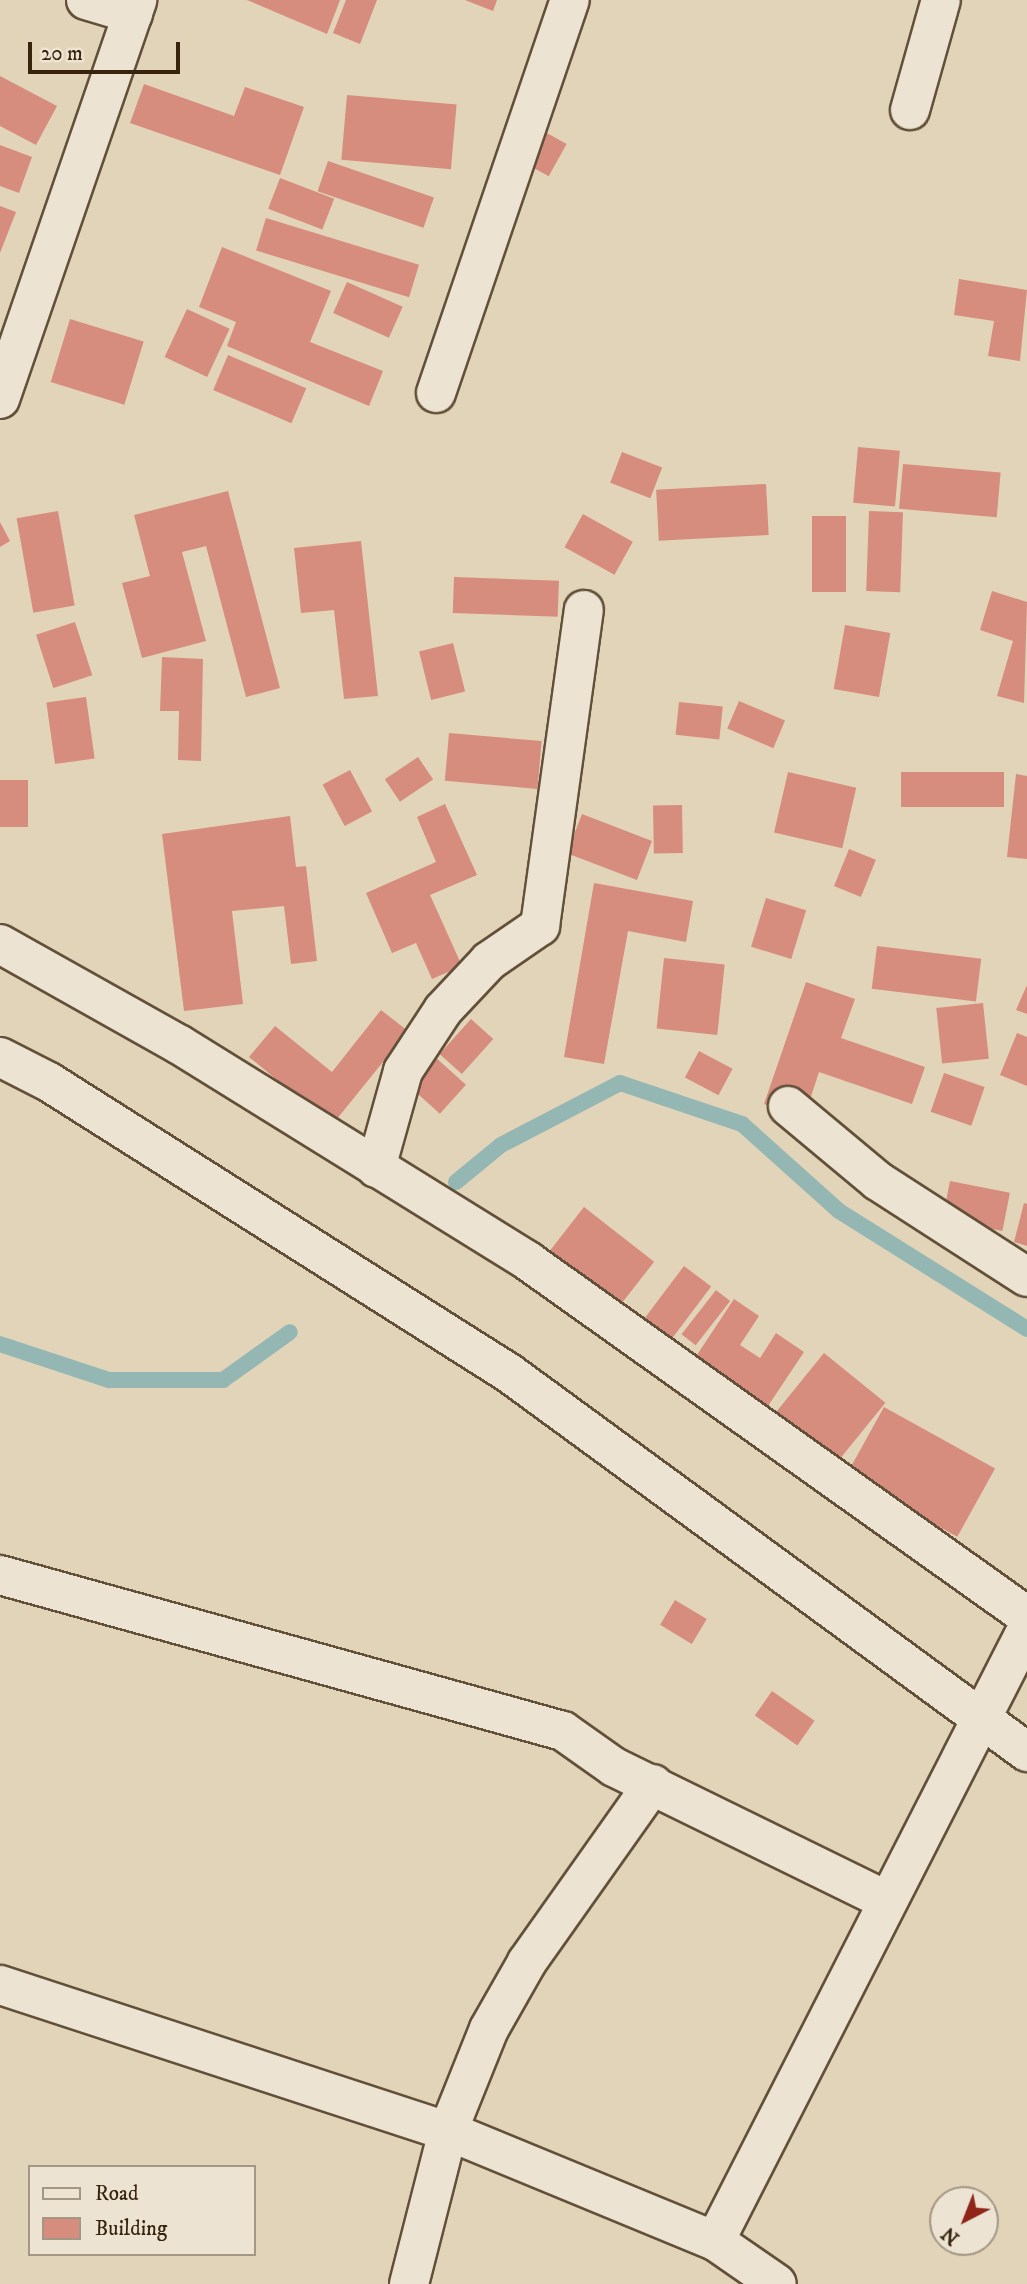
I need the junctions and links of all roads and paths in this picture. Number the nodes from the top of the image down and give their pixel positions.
1 (86, 0) edge
2 (570, 0) edge
3 (941, 0) edge
4 (135, 7) edge
5 (909, 110) dead end
6 (436, 393) dead end
7 (0, 399) edge
8 (584, 610) dead end
9 (0, 944) edge
10 (0, 1057) edge
11 (788, 1106) dead end
12 (376, 1168) junction
13 (1027, 1276) edge
14 (0, 1575) edge
15 (1027, 1616) edge
16 (1027, 1629) edge
17 (980, 1721) junction
18 (1027, 1752) edge
19 (653, 1784) junction
20 (887, 1901) junction
21 (0, 1985) edge
22 (448, 2131) junction
23 (715, 2241) junction
24 (409, 2284) edge
25 (777, 2284) edge

1 - 4 street
2 - 6 street
3 - 5 street
4 - 7 street
8 - 12 street
9 - 12 street
10 - 17 street
11 - 13 street
12 - 15 street
14 - 19 street
16 - 17 street
17 - 18 street
17 - 20 street
19 - 20 street
19 - 22 street
20 - 23 street
21 - 22 street
22 - 23 street
22 - 24 street
23 - 25 street

